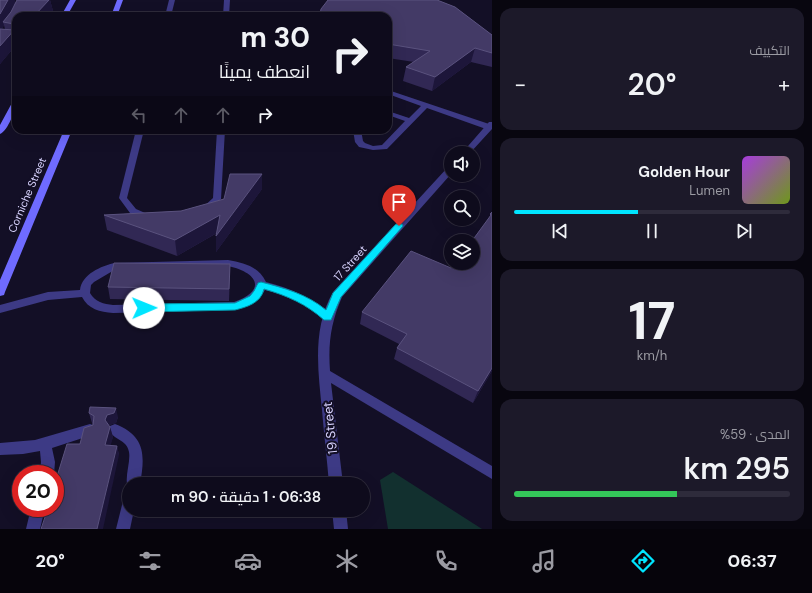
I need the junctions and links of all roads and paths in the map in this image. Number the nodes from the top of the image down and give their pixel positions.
1 (73, 0) edge
2 (120, 0) edge
3 (172, 0) edge
4 (227, 0) edge
5 (66, 12) edge
6 (116, 12) edge
7 (169, 12) edge
8 (226, 12) edge
9 (392, 93) edge
10 (426, 105) junction
11 (12, 110) edge
12 (392, 114) edge
13 (411, 121) junction
14 (491, 126) edge
15 (0, 132) edge
16 (66, 134) edge
17 (139, 134) edge
18 (220, 134) edge
19 (358, 134) edge
20 (472, 146) edge
21 (444, 177) edge
22 (197, 214) edge
23 (160, 220) edge
24 (261, 285) junction
25 (0, 292) edge
26 (85, 292) junction
27 (0, 309) edge
28 (328, 318) junction
29 (324, 373) junction
30 (90, 430) edge
31 (115, 430) dead end
32 (45, 444) junction
33 (0, 449) edge
34 (48, 465) edge
35 (492, 473) edge
36 (134, 477) edge
37 (335, 477) edge
38 (36, 517) edge
39 (126, 517) edge
40 (340, 517) edge
41 (33, 529) edge
42 (123, 529) edge
43 (341, 529) edge

1 - 5 street
2 - 6 street
3 - 7 street
4 - 8 street
9 - 10 street
10 - 13 street
10 - 14 street
11 - 15 street
12 - 13 street
13 - 19 street
14 - 20 street
16 - 25 street, Corniche Street
17 - 23 street
18 - 22 street
21 - 28 street, 17 Street
24 - 26 street
24 - 26 street
24 - 28 street
26 - 27 street
28 - 29 street, 17 Street
29 - 35 street
29 - 37 street, 19 Street
30 - 32 street
31 - 36 street
32 - 33 street
32 - 34 street
38 - 41 street
39 - 42 street
40 - 43 street

